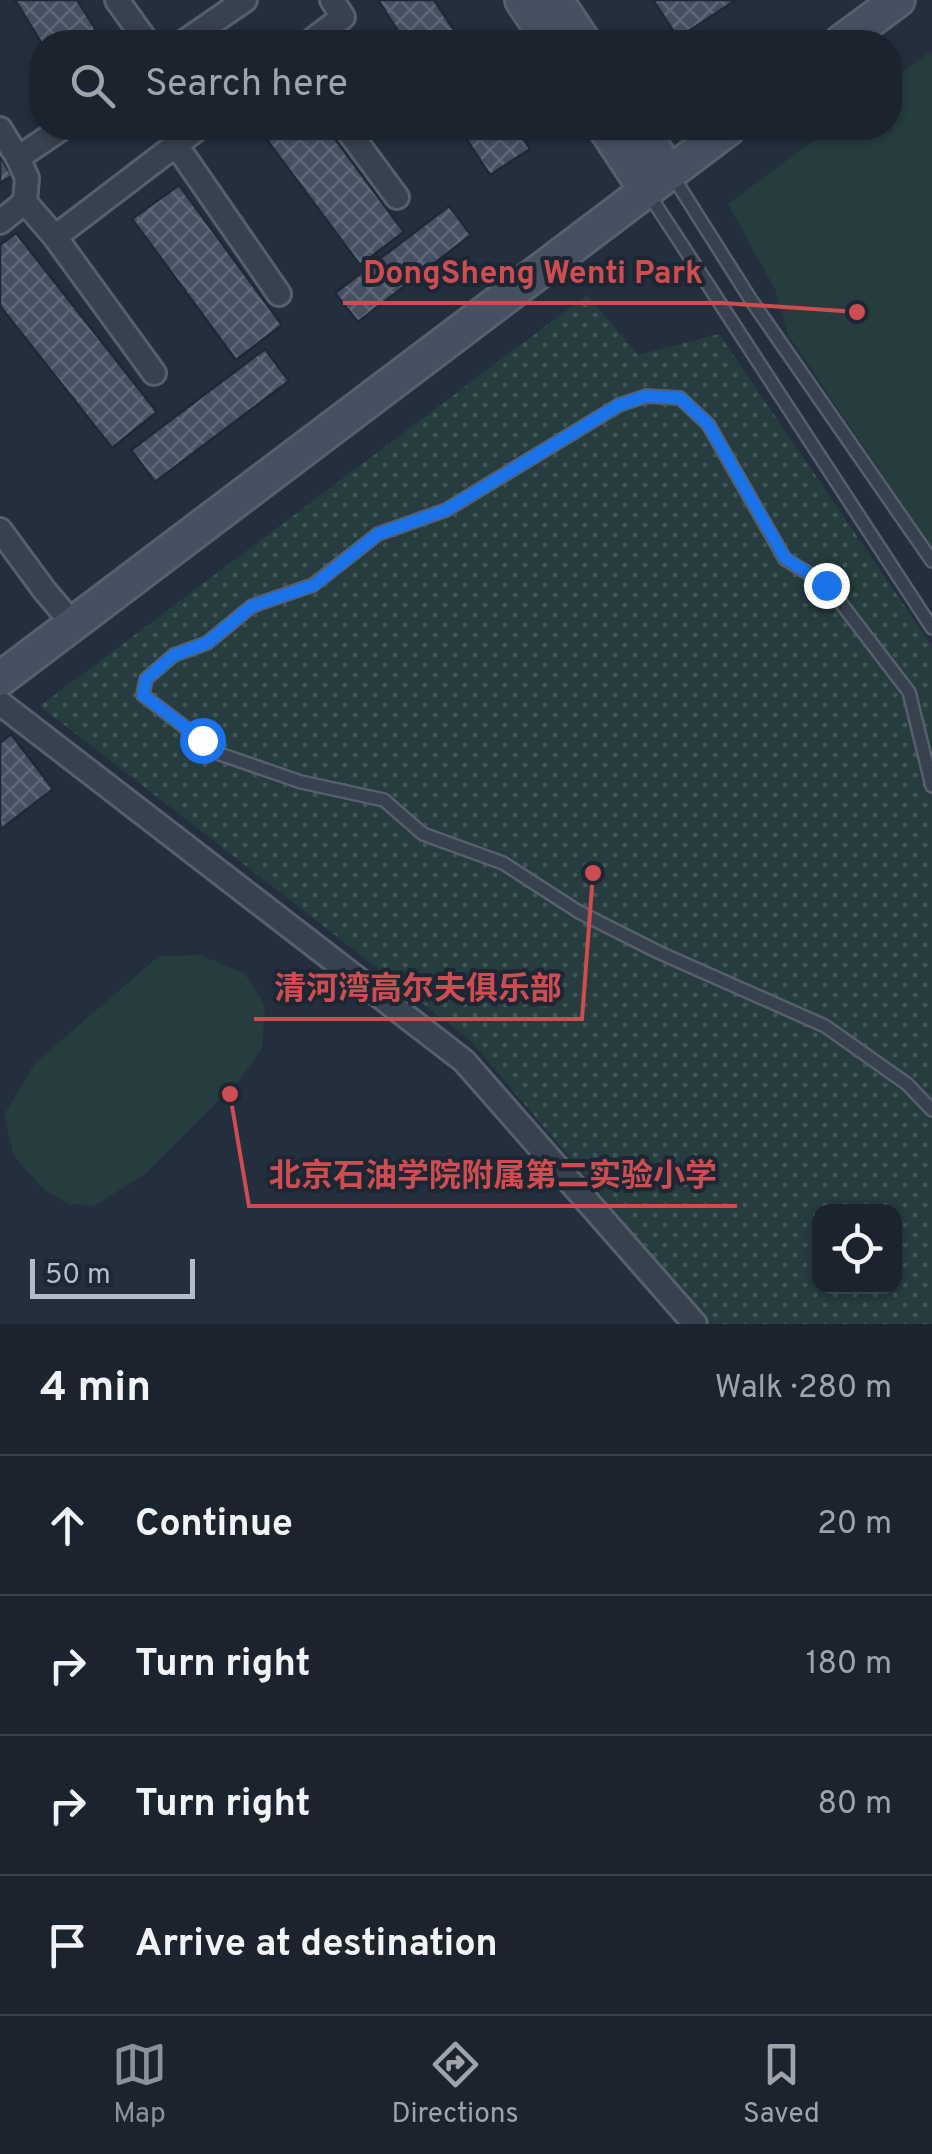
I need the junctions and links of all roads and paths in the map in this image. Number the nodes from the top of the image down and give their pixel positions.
1 (117, 0) edge
2 (245, 0) edge
3 (332, 0) edge
4 (522, 0) edge
5 (556, 0) edge
6 (898, 0) edge
7 (138, 30) edge
8 (201, 30) edge
9 (326, 30) edge
10 (542, 30) edge
11 (576, 30) edge
12 (858, 30) edge
13 (0, 129) edge
14 (44, 140) edge
15 (182, 140) edge
16 (355, 140) edge
17 (617, 140) edge
18 (644, 140) edge
19 (713, 140) edge
20 (176, 145) junction
21 (18, 158) junction
22 (658, 181) junction
23 (397, 197) dead end
24 (25, 202) junction
25 (0, 222) edge
26 (55, 237) junction
27 (280, 294) dead end
28 (154, 373) dead end
29 (0, 530) edge
30 (932, 562) edge
31 (73, 624) junction
32 (932, 628) edge
33 (0, 679) edge
34 (0, 703) edge
35 (932, 786) edge
36 (932, 1110) edge
37 (695, 1324) edge

1 - 7 street
2 - 8 street
3 - 9 street
4 - 10 street
5 - 11 street
6 - 12 street
13 - 21 street
14 - 21 street
15 - 20 street
16 - 23 street
17 - 22 street
18 - 22 street
19 - 22 street
20 - 26 street
20 - 27 street
21 - 24 street
22 - 30 lane
22 - 31 street
22 - 32 lane
24 - 25 street
24 - 26 street
26 - 28 street
29 - 31 street
31 - 33 street
34 - 37 street
35 - 36 lane

